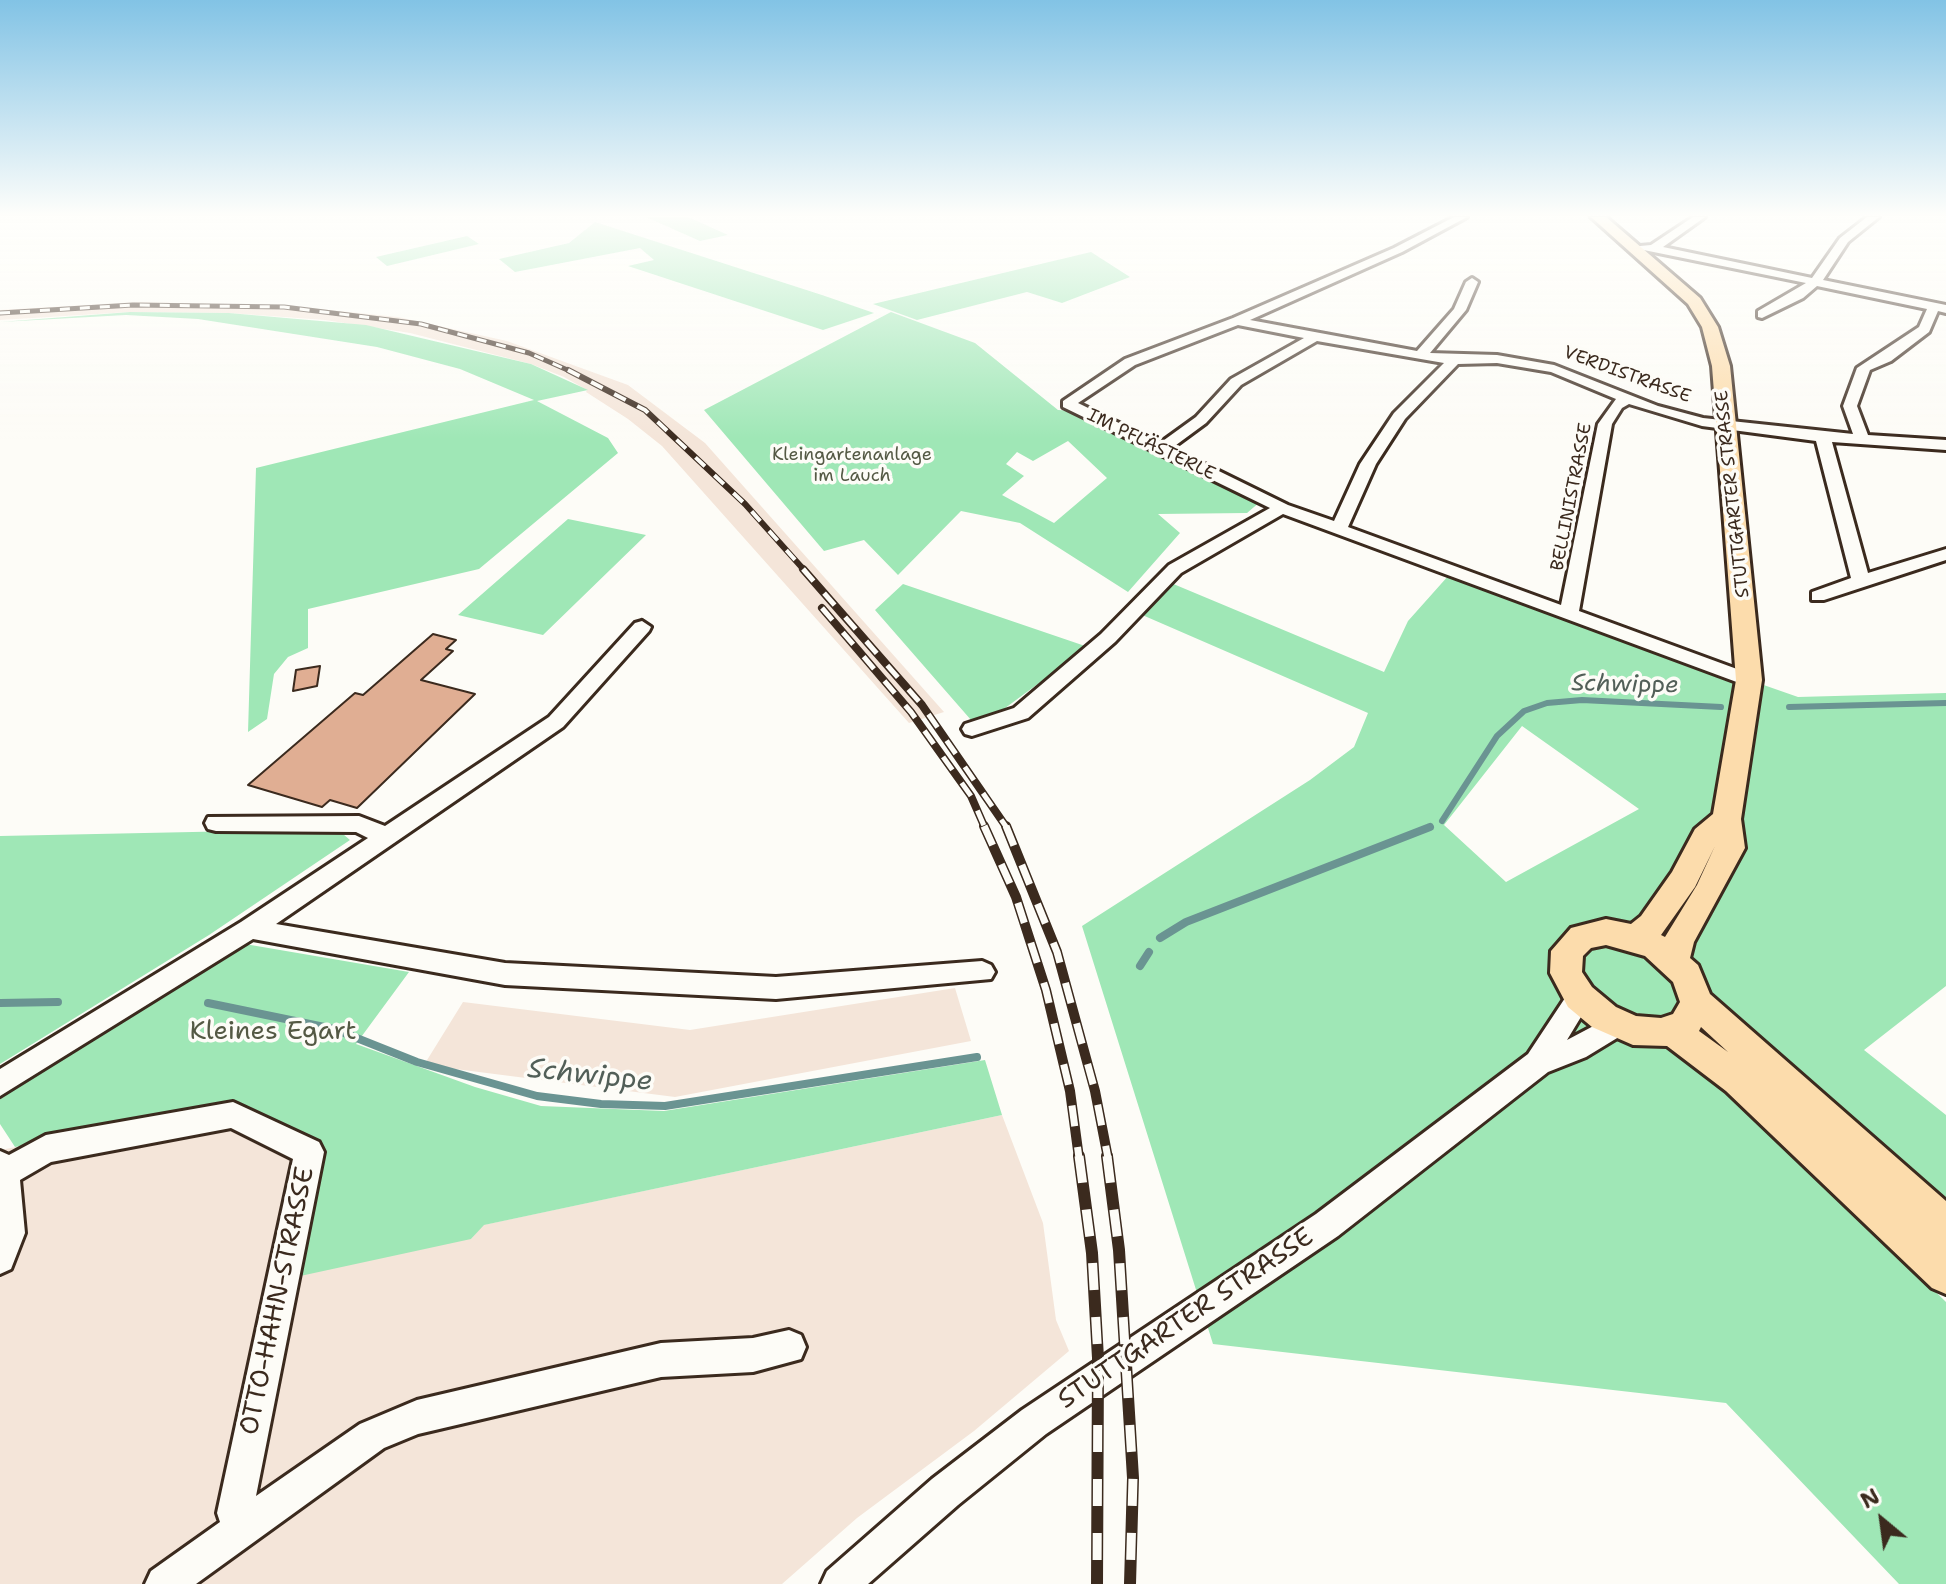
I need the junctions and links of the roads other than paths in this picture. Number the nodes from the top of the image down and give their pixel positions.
1 (1302, 291) edge
2 (1468, 291) edge
3 (1681, 291) edge
4 (1804, 291) edge
5 (1862, 291) edge
6 (1940, 308) edge
7 (1762, 314) dead end
8 (1237, 321) junction
9 (1312, 339) junction
10 (1422, 353) junction
11 (1454, 360) junction
12 (1628, 399) junction
13 (1724, 425) junction
14 (1823, 437) junction
15 (1862, 440) junction
16 (1943, 441) edge
17 (1161, 449) junction
18 (1282, 508) junction
19 (1339, 528) junction
20 (1946, 554) edge
21 (1861, 581) junction
22 (1818, 596) dead end
23 (1569, 613) junction
24 (642, 627) dead end
25 (1749, 680) junction
26 (972, 729) dead end
27 (1727, 819) junction
28 (216, 823) dead end
29 (387, 837) junction
30 (250, 929) junction
31 (1636, 938) junction
32 (1673, 960) junction
33 (982, 972) dead end
34 (1580, 997) junction
35 (1685, 1017) junction
36 (1618, 1024) junction
37 (1538, 1063) junction
38 (0, 1084) edge
39 (3, 1169) edge
40 (1946, 1227) edge
41 (0, 1258) edge
42 (1946, 1274) edge
43 (789, 1347) dead end
44 (240, 1529) junction
45 (164, 1584) edge
46 (840, 1584) edge

1 - 8 street, IM PFLÄSTERLE
2 - 10 street
3 - 13 main road, STUTTGARTER STRASSE
4 - 7 street
5 - 6 street
6 - 15 street
8 - 9 street, VERDISTRASSE
8 - 17 street, IM PFLÄSTERLE
9 - 10 street, VERDISTRASSE
9 - 17 street
10 - 11 street, VERDISTRASSE
11 - 12 street, VERDISTRASSE
11 - 19 street
12 - 13 street, VERDISTRASSE
12 - 23 street, BELLINISTRASSE
13 - 14 street, VERDISTRASSE
13 - 25 main road, STUTTGARTER STRASSE
14 - 15 street, VERDISTRASSE
14 - 21 street
15 - 16 street, VERDISTRASSE
17 - 18 street, IM PFLÄSTERLE
18 - 19 street, IM PFLÄSTERLE
18 - 26 street
19 - 23 street, IM PFLÄSTERLE
20 - 21 street
21 - 22 street
23 - 25 street, IM PFLÄSTERLE
24 - 29 street
25 - 27 main road, STUTTGARTER STRASSE
27 - 31 main road
27 - 32 main road, STUTTGARTER STRASSE
28 - 29 street
29 - 30 street
30 - 33 street
30 - 38 street
31 - 32 main road
31 - 34 main road
32 - 35 main road
34 - 36 main road
34 - 37 street, STUTTGARTER STRASSE
35 - 36 main road
35 - 40 main road
35 - 42 main road
36 - 37 street, STUTTGARTER STRASSE
37 - 46 street, STUTTGARTER STRASSE
39 - 41 street, OTTO-HAHN-STRASSE
39 - 44 street, OTTO-HAHN-STRASSE
43 - 44 street
44 - 45 street

